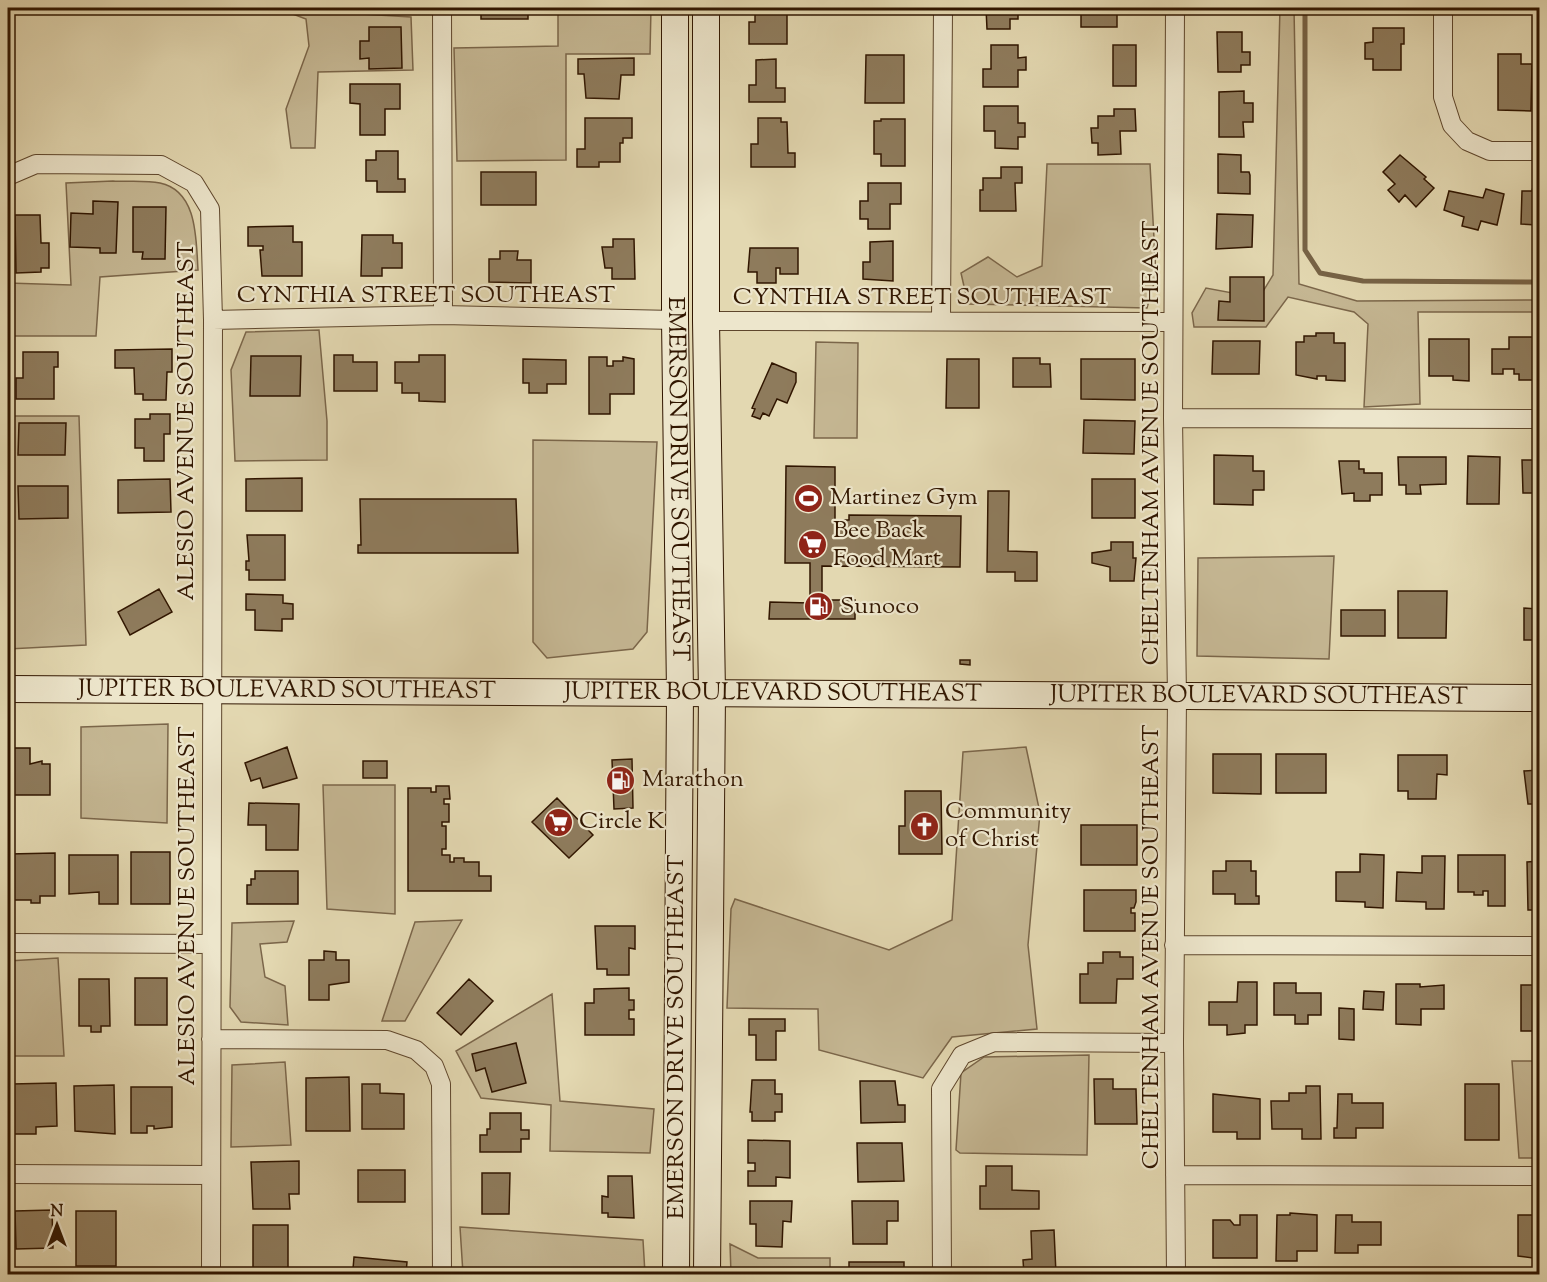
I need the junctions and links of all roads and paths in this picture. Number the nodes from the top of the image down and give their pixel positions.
1 (442, 8) edge
2 (675, 8) edge
3 (706, 8) edge
4 (943, 8) edge
5 (1175, 8) edge
6 (1443, 8) edge
7 (675, 150) junction
8 (706, 150) junction
9 (1539, 151) edge
10 (8, 176) edge
11 (443, 315) junction
12 (213, 320) junction
13 (941, 320) junction
14 (675, 321) junction
15 (706, 321) junction
16 (1173, 322) junction
17 (1173, 418) junction
18 (1539, 419) edge
19 (8, 689) edge
20 (212, 690) junction
21 (680, 693) junction
22 (712, 693) junction
23 (1178, 697) junction
24 (1539, 698) edge
25 (8, 943) edge
26 (211, 944) junction
27 (1174, 945) junction
28 (1539, 946) edge
29 (212, 1039) junction
30 (1174, 1043) junction
31 (8, 1174) edge
32 (211, 1175) junction
33 (1175, 1175) junction
34 (1539, 1176) edge
35 (211, 1275) edge
36 (442, 1275) edge
37 (676, 1275) edge
38 (707, 1275) edge
39 (942, 1275) edge
40 (1176, 1275) edge

1 - 11 street
2 - 7 street, EMERSON DRIVE SOUTHEAST
3 - 8 street, EMERSON DRIVE SOUTHEAST
4 - 13 street
5 - 16 street, CHELTENHAM AVENUE SOUTHEAST
6 - 9 street
7 - 8 street
7 - 14 street, EMERSON DRIVE SOUTHEAST
8 - 15 street, EMERSON DRIVE SOUTHEAST
10 - 12 street, ALESIO AVENUE SOUTHEAST
11 - 12 street, CYNTHIA STREET SOUTHEAST
11 - 14 street, CYNTHIA STREET SOUTHEAST
12 - 20 street, ALESIO AVENUE SOUTHEAST
13 - 15 street, CYNTHIA STREET SOUTHEAST
13 - 16 street, CYNTHIA STREET SOUTHEAST
14 - 21 street, EMERSON DRIVE SOUTHEAST
15 - 22 street, EMERSON DRIVE SOUTHEAST
16 - 17 street, CHELTENHAM AVENUE SOUTHEAST
17 - 18 street
17 - 23 street, CHELTENHAM AVENUE SOUTHEAST
19 - 20 street, JUPITER BOULEVARD SOUTHEAST
20 - 21 street, JUPITER BOULEVARD SOUTHEAST
20 - 26 street, ALESIO AVENUE SOUTHEAST
21 - 22 street, JUPITER BOULEVARD SOUTHEAST
21 - 37 street, EMERSON DRIVE SOUTHEAST
22 - 23 street, JUPITER BOULEVARD SOUTHEAST
22 - 38 street, EMERSON DRIVE SOUTHEAST
23 - 24 street, JUPITER BOULEVARD SOUTHEAST
23 - 27 street, CHELTENHAM AVENUE SOUTHEAST
25 - 26 street
26 - 29 street, ALESIO AVENUE SOUTHEAST
27 - 28 street
27 - 30 street, CHELTENHAM AVENUE SOUTHEAST
29 - 32 street, ALESIO AVENUE SOUTHEAST
29 - 36 street
30 - 33 street, CHELTENHAM AVENUE SOUTHEAST
30 - 39 street
31 - 32 street
32 - 35 street, ALESIO AVENUE SOUTHEAST
33 - 34 street
33 - 40 street, CHELTENHAM AVENUE SOUTHEAST

